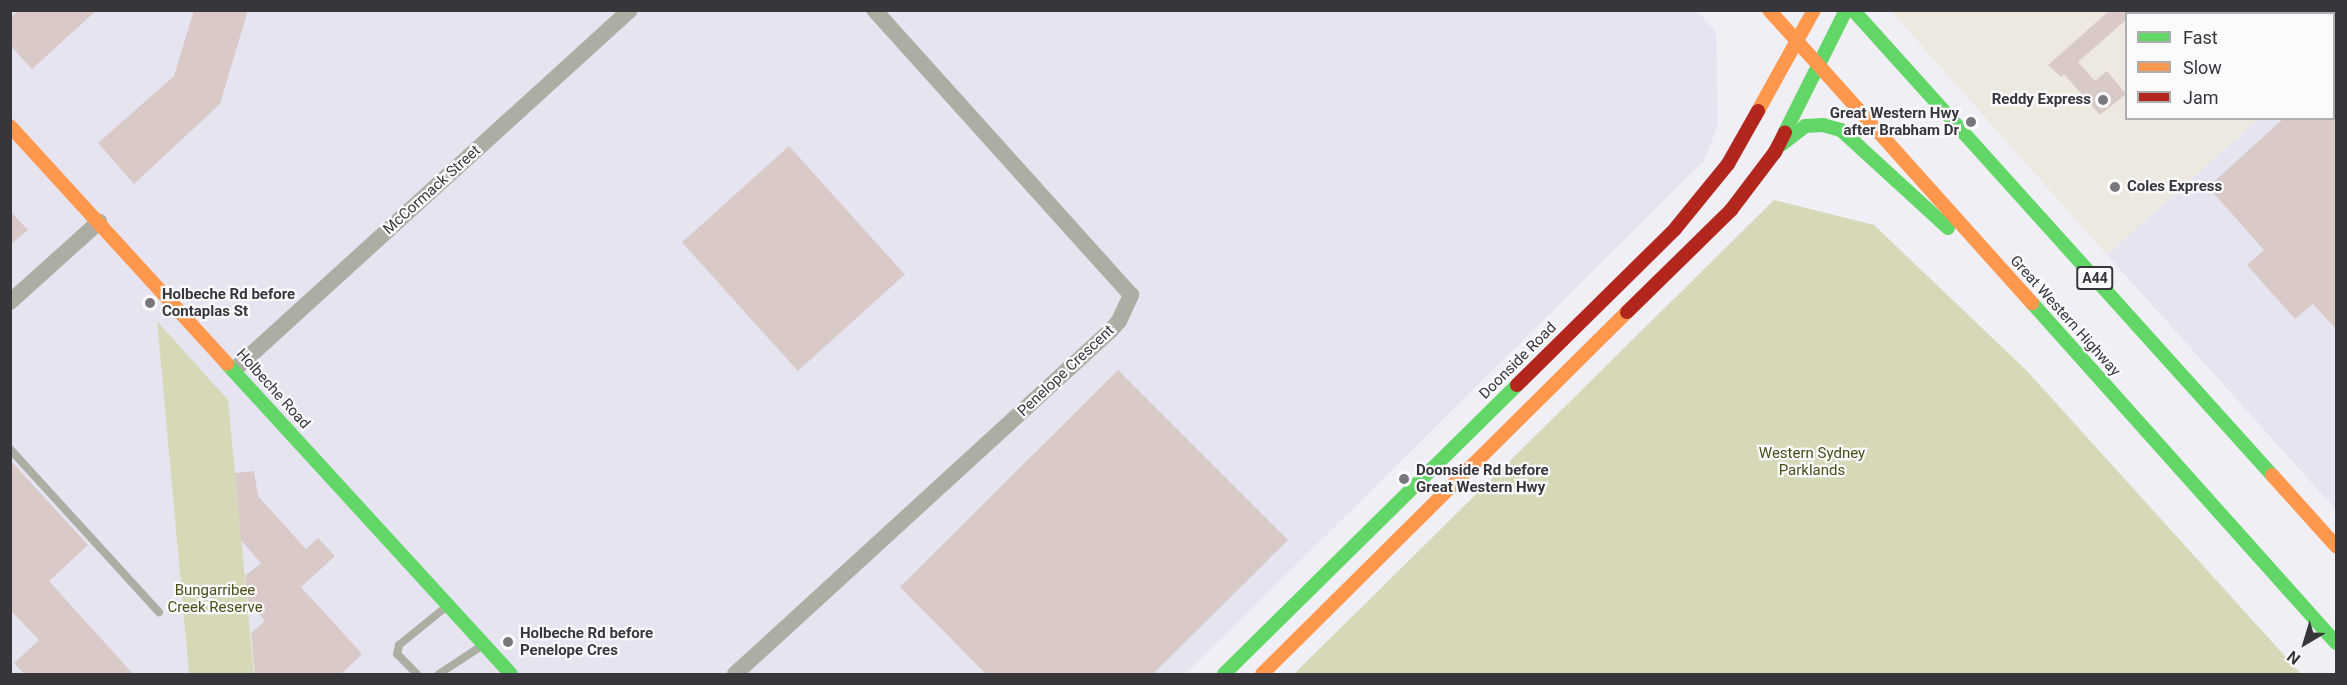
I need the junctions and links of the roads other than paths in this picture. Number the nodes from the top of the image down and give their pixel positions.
1 (630, 10) edge
2 (873, 10) edge
3 (1769, 10) edge
4 (1814, 10) edge
5 (1846, 10) edge
6 (1853, 10) edge
7 (1797, 41) junction
8 (1819, 66) junction
9 (10, 126) edge
10 (1775, 152) junction
11 (99, 222) junction
12 (2022, 294) junction
13 (10, 302) edge
14 (234, 370) junction
15 (10, 449) edge
16 (2337, 546) edge
17 (448, 605) junction
18 (159, 612) dead end
19 (2337, 643) edge
20 (484, 645) junction
21 (417, 675) edge
22 (439, 675) edge
23 (511, 675) edge
24 (735, 675) edge
25 (1224, 675) edge
26 (1262, 675) edge

1 - 14 street, McCormack Street
2 - 24 street, Penelope Crescent
3 - 7 main road, Great Western Highway
4 - 7 main road, Doonside Road
5 - 8 main road
6 - 16 main road, A44
7 - 8 main road, Great Western Highway
7 - 25 main road, Doonside Road
8 - 10 main road
8 - 12 main road, Great Western Highway
9 - 11 main road, Holbeche Road
10 - 12 main road
10 - 26 main road
11 - 13 street
11 - 14 main road, Holbeche Road
12 - 19 main road, Great Western Highway
14 - 17 main road, Holbeche Road
15 - 18 lane
17 - 20 main road, Holbeche Road
17 - 21 lane
20 - 22 lane
20 - 23 main road, Holbeche Road

